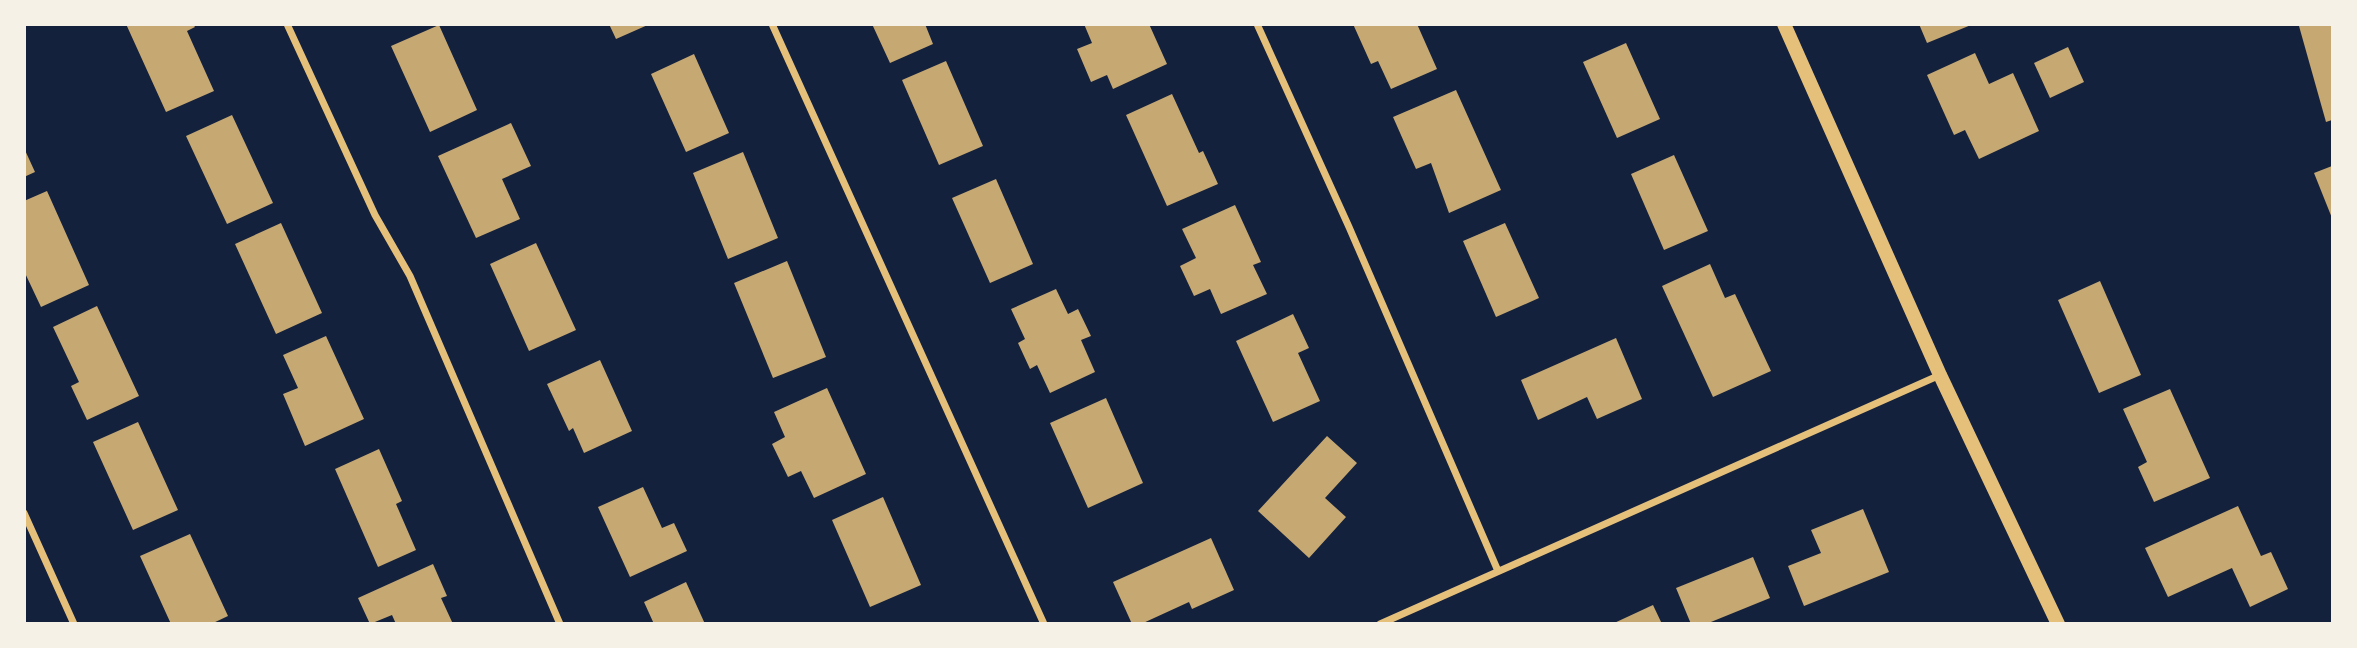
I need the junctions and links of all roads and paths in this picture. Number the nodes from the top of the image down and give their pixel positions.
1 (287, 24) edge
2 (772, 24) edge
3 (1258, 24) edge
4 (1784, 24) edge
5 (1940, 375) junction
6 (24, 513) edge
7 (1498, 571) junction
8 (74, 624) edge
9 (560, 624) edge
10 (1044, 624) edge
11 (1380, 624) edge
12 (2059, 624) edge

1 - 9 street
2 - 10 street
3 - 7 street
4 - 5 main road
5 - 7 street
5 - 12 main road
6 - 8 street
7 - 11 street

